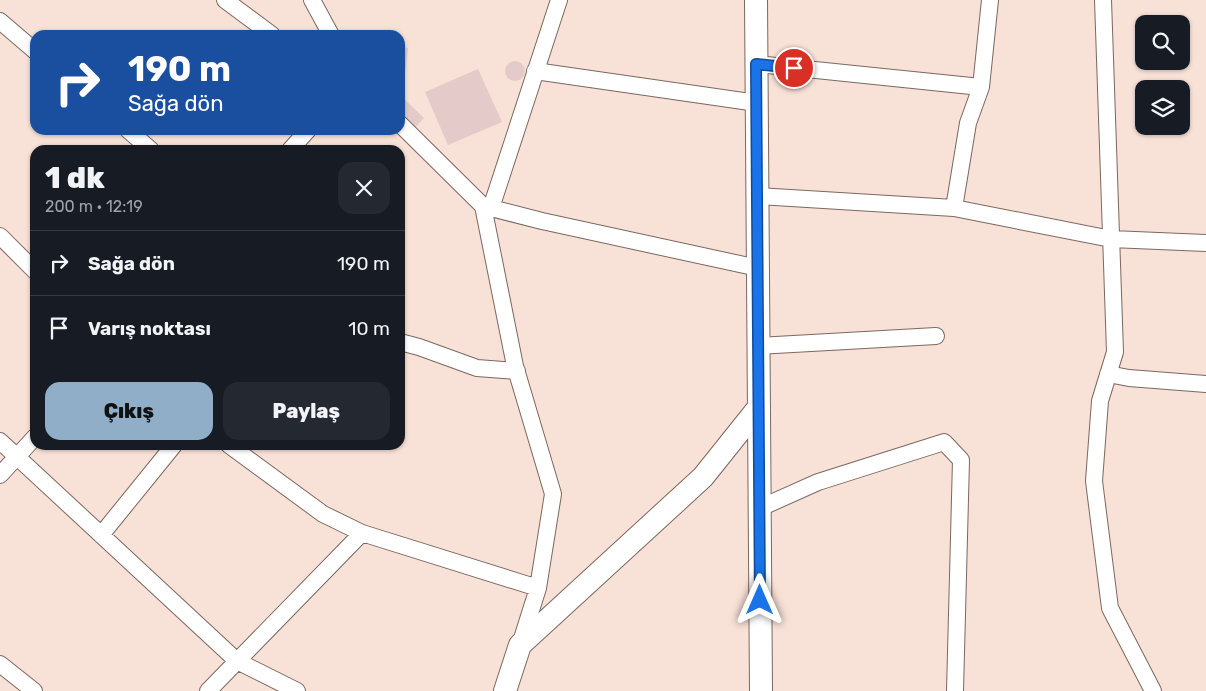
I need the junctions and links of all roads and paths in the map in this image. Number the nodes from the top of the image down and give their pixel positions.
1 (225, 0) edge
2 (312, 0) edge
3 (559, 0) edge
4 (756, 0) edge
5 (990, 0) edge
6 (1103, 0) edge
7 (0, 21) edge
8 (265, 30) edge
9 (328, 30) edge
10 (30, 47) edge
11 (756, 64) junction
12 (534, 71) junction
13 (981, 86) junction
14 (757, 103) junction
15 (405, 129) edge
16 (134, 135) edge
17 (304, 135) edge
18 (145, 145) edge
19 (294, 145) edge
20 (758, 196) junction
21 (487, 207) junction
22 (954, 208) junction
23 (0, 236) edge
24 (1111, 239) junction
25 (1206, 243) edge
26 (30, 266) edge
27 (758, 268) junction
28 (936, 336) dead end
29 (405, 343) edge
30 (759, 346) junction
31 (517, 371) junction
32 (1108, 374) junction
33 (1206, 384) edge
34 (759, 407) junction
35 (0, 441) edge
36 (30, 442) edge
37 (170, 450) edge
38 (236, 450) edge
39 (17, 457) junction
40 (0, 476) edge
41 (760, 508) junction
42 (362, 533) junction
43 (101, 535) junction
44 (538, 588) junction
45 (520, 645) junction
46 (237, 661) junction
47 (0, 664) edge
48 (34, 691) edge
49 (208, 691) edge
50 (297, 691) edge
51 (505, 691) edge
52 (761, 691) edge
53 (956, 691) edge
54 (1153, 691) edge

1 - 8 street
2 - 9 street
3 - 12 street
4 - 11 street
5 - 13 street
6 - 24 street
7 - 10 street
11 - 13 street
11 - 14 street
12 - 14 street
12 - 21 street
13 - 22 street
14 - 20 street
15 - 21 street
16 - 18 street
17 - 19 street
20 - 22 street
20 - 27 street
21 - 27 street
21 - 31 street
22 - 24 street
23 - 26 street
24 - 25 street
24 - 32 street
27 - 30 street
28 - 30 street
29 - 31 street
30 - 34 street
31 - 44 street
32 - 33 street
32 - 54 street
34 - 41 street
34 - 45 street
35 - 39 street
36 - 39 street
37 - 43 street
38 - 42 street
39 - 40 street
39 - 43 street
41 - 52 street
41 - 53 street
42 - 44 street
42 - 46 street
43 - 46 street
44 - 45 street
45 - 51 street
46 - 49 street
46 - 50 street
47 - 48 street

